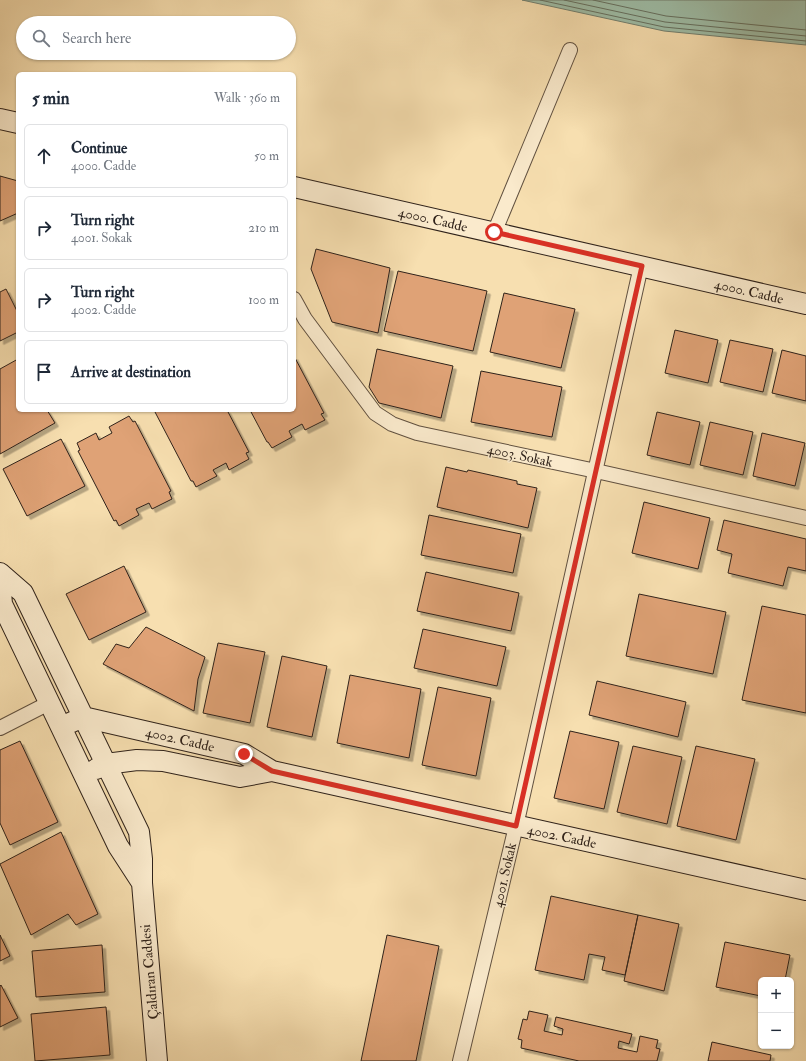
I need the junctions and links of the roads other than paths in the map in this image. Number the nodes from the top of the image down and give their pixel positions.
1 (570, 50) dead end
2 (0, 119) edge
3 (16, 123) edge
4 (296, 187) edge
5 (494, 232) junction
6 (642, 266) junction
7 (296, 303) edge
8 (806, 304) edge
9 (596, 471) junction
10 (806, 518) edge
11 (0, 574) edge
12 (0, 580) edge
13 (49, 703) junction
14 (83, 717) junction
15 (61, 727) junction
16 (0, 728) edge
17 (106, 764) junction
18 (272, 771) junction
19 (84, 775) junction
20 (516, 826) junction
21 (142, 883) junction
22 (806, 890) edge
23 (157, 1061) edge
24 (460, 1061) edge

1 - 5 street
2 - 3 street
4 - 5 street, 4000. Cadde
5 - 6 street, 4000. Cadde
6 - 8 street, 4000. Cadde
6 - 9 street, 4001. Sokak
7 - 9 street, 4003. Sokak
9 - 10 street, 4003. Sokak
9 - 20 street, 4001. Sokak
11 - 14 street
12 - 13 street
13 - 15 street
13 - 16 street
14 - 15 street
14 - 17 street
14 - 18 street, 4002. Cadde
15 - 19 street
17 - 18 street, 4002. Cadde
17 - 19 street, 4002. Cadde
17 - 21 street, Çaldıran Caddesi
18 - 20 street, 4002. Cadde
19 - 21 street, Çaldıran Caddesi
20 - 22 street, 4002. Cadde
20 - 24 street, 4001. Sokak
21 - 23 street, Çaldıran Caddesi

